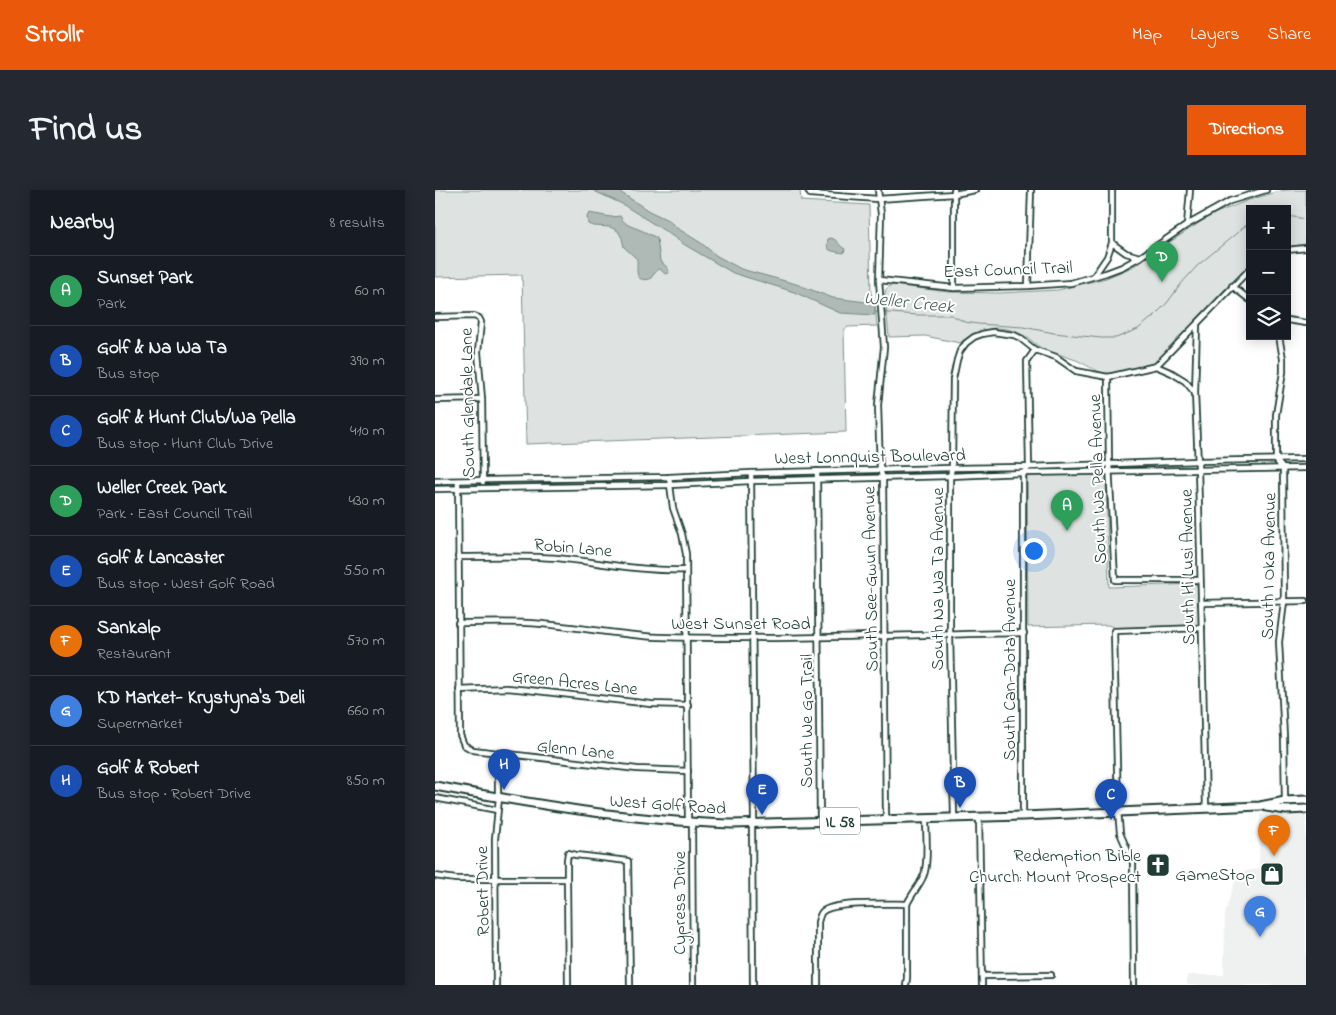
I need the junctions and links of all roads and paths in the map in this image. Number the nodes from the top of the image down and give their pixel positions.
1 (878, 190) edge
2 (975, 190) edge
3 (1031, 190) edge
4 (1112, 190) edge
5 (1189, 190) edge
6 (1266, 190) edge
7 (809, 192) edge
8 (954, 192) edge
9 (878, 199) junction
10 (1187, 225) junction
11 (1112, 243) junction
12 (1306, 248) edge
13 (1291, 250) edge
14 (1140, 257) junction
15 (1246, 272) edge
16 (1094, 277) junction
17 (879, 280) junction
18 (1028, 286) junction
19 (1232, 286) junction
20 (954, 288) junction
21 (1246, 297) edge
22 (435, 317) edge
23 (1291, 321) edge
24 (1306, 323) edge
25 (1197, 325) junction
26 (1280, 340) edge
27 (1035, 350) junction
28 (1156, 366) junction
29 (1108, 377) junction
30 (1195, 393) junction
31 (482, 399) junction
32 (435, 400) edge
33 (1306, 459) edge
34 (1276, 460) junction
35 (1198, 461) junction
36 (1109, 464) junction
37 (1029, 467) junction
38 (952, 468) junction
39 (1306, 468) edge
40 (1283, 469) junction
41 (880, 470) junction
42 (817, 471) junction
43 (1199, 471) junction
44 (1109, 472) junction
45 (751, 473) junction
46 (1023, 473) junction
47 (950, 476) junction
48 (669, 477) junction
49 (883, 478) junction
50 (817, 479) junction
51 (483, 480) junction
52 (435, 481) edge
53 (458, 481) junction
54 (751, 481) junction
55 (670, 485) junction
56 (458, 488) junction
57 (483, 488) junction
58 (435, 489) edge
59 (458, 557) junction
60 (686, 570) junction
61 (1200, 580) junction
62 (1306, 601) edge
63 (1284, 602) junction
64 (1201, 603) junction
65 (458, 623) junction
66 (1202, 628) junction
67 (1024, 633) junction
68 (950, 634) junction
69 (884, 636) junction
70 (687, 637) junction
71 (819, 637) junction
72 (753, 638) junction
73 (459, 690) junction
74 (688, 705) junction
75 (498, 754) junction
76 (688, 771) junction
77 (435, 786) edge
78 (435, 798) edge
79 (498, 798) junction
80 (1306, 800) edge
81 (1285, 801) junction
82 (1261, 806) junction
83 (1207, 808) junction
84 (1306, 809) edge
85 (497, 810) junction
86 (1118, 811) junction
87 (1023, 816) junction
88 (979, 817) junction
89 (926, 818) junction
90 (954, 818) junction
91 (886, 820) junction
92 (690, 822) junction
93 (820, 822) junction
94 (753, 824) junction
95 (435, 876) edge
96 (495, 879) junction
97 (567, 879) junction
98 (907, 904) junction
99 (1051, 974) dead end
100 (982, 976) junction
101 (496, 985) edge
102 (568, 985) edge
103 (630, 985) edge
104 (693, 985) edge
105 (753, 985) edge
106 (818, 985) edge
107 (906, 985) edge
108 (982, 985) edge
109 (1133, 985) edge

1 - 9 street, South See-Gwun Avenue
2 - 8 street
3 - 18 street
4 - 11 street
5 - 10 street
6 - 10 street, East Council Trail
7 - 9 street
8 - 9 street
8 - 20 street
9 - 17 street, South See-Gwun Avenue
10 - 14 street, East Council Trail
11 - 14 street
11 - 16 street
12 - 13 street
14 - 16 street, East Council Trail
15 - 19 street
16 - 18 street, East Council Trail
17 - 20 street, East Council Trail
17 - 41 street, South See-Gwun Avenue
18 - 20 street, East Council Trail
19 - 21 street
19 - 25 street
22 - 31 street, South Glendale Lane
23 - 24 street
25 - 28 street
25 - 30 street, South Hi Lusi Avenue
26 - 34 street
27 - 29 street
27 - 37 street
27 - 38 street, South Na Wa Ta Avenue
28 - 29 street
28 - 30 street
29 - 36 street, South Wa Pella Avenue
30 - 35 street, South Hi Lusi Avenue
31 - 32 street
31 - 51 street, South Glendale Lane
33 - 34 street, West Lonnquist Boulevard
34 - 35 street, West Lonnquist Boulevard
34 - 40 street, South I Oka Avenue
35 - 36 street, West Lonnquist Boulevard
35 - 43 street, South Hi Lusi Avenue
36 - 37 street, West Lonnquist Boulevard
36 - 44 street, South Wa Pella Avenue
37 - 38 street, West Lonnquist Boulevard
37 - 46 street
38 - 41 street, West Lonnquist Boulevard
38 - 47 street, South Na Wa Ta Avenue
39 - 40 street, West Lonnquist Boulevard
40 - 43 street, West Lonnquist Boulevard
40 - 63 street, South I Oka Avenue
41 - 42 street, West Lonnquist Boulevard
41 - 49 street, South See-Gwun Avenue
42 - 45 street, West Lonnquist Boulevard
42 - 50 street, South We Go Trail
43 - 44 street, West Lonnquist Boulevard
43 - 61 street, South Hi Lusi Avenue
44 - 46 street, West Lonnquist Boulevard
44 - 61 street, South Wa Pella Avenue
45 - 48 street, West Lonnquist Boulevard
45 - 54 street
46 - 47 street, West Lonnquist Boulevard
46 - 67 street, South Can-Dota Avenue
47 - 49 street, West Lonnquist Boulevard
47 - 68 street, South Na Wa Ta Avenue
48 - 51 street, West Lonnquist Boulevard
48 - 55 street, Cypress Drive
49 - 50 street, West Lonnquist Boulevard
49 - 69 street, South See-Gwun Avenue
50 - 54 street, West Lonnquist Boulevard
50 - 71 street, South We Go Trail
51 - 53 street, West Lonnquist Boulevard
51 - 57 street, South Glendale Lane
52 - 53 street, West Lonnquist Boulevard
53 - 56 street
54 - 55 street, West Lonnquist Boulevard
54 - 72 street
55 - 57 street, West Lonnquist Boulevard
55 - 60 street, Cypress Drive
56 - 57 street, West Lonnquist Boulevard
56 - 58 street, West Lonnquist Boulevard
56 - 59 street
59 - 60 street, Robin Lane
59 - 65 street
60 - 70 street, Cypress Drive
61 - 64 street, South Hi Lusi Avenue
62 - 63 street
63 - 64 street
63 - 81 street, South I Oka Avenue
64 - 66 street, South Hi Lusi Avenue
65 - 70 street, West Sunset Road
65 - 73 street
66 - 83 street, South Hi Lusi Avenue
66 - 86 street
67 - 68 street, West Sunset Road
67 - 87 street, South Can-Dota Avenue
68 - 69 street, West Sunset Road
68 - 90 street, South Na Wa Ta Avenue
69 - 71 street, West Sunset Road
69 - 91 street, South See-Gwun Avenue
70 - 72 street, West Sunset Road
70 - 74 street, Cypress Drive
71 - 72 street, West Sunset Road
71 - 93 street, South We Go Trail
72 - 94 street
73 - 74 street, Green Acres Lane
73 - 75 street, Glenn Lane
74 - 76 street, Cypress Drive
75 - 76 street, Glenn Lane
75 - 79 street, Robert Drive
76 - 92 street, Cypress Drive
77 - 79 main road, West Golf Road / IL 58
78 - 85 street
79 - 85 street, Robert Drive
79 - 92 main road, West Golf Road / IL 58
80 - 81 main road, West Golf Road / IL 58
81 - 82 main road, West Golf Road / IL 58
82 - 83 main road, West Golf Road / IL 58
82 - 84 main road, West Golf Road / IL 58
83 - 86 main road, West Golf Road / IL 58
85 - 96 street, Robert Drive
86 - 87 main road, West Golf Road / IL 58
86 - 109 street
87 - 88 main road, West Golf Road / IL 58
88 - 90 main road, West Golf Road / IL 58
88 - 100 street
89 - 90 main road, West Golf Road / IL 58
89 - 91 main road, West Golf Road / IL 58
89 - 98 street
91 - 93 main road, West Golf Road / IL 58
92 - 94 main road, West Golf Road / IL 58
92 - 104 street, Cypress Drive
93 - 94 main road, West Golf Road / IL 58
94 - 105 street
95 - 96 street
96 - 97 street
96 - 101 street, Robert Drive
97 - 102 street
97 - 103 street
98 - 106 street
98 - 107 street
99 - 100 street
100 - 108 street

